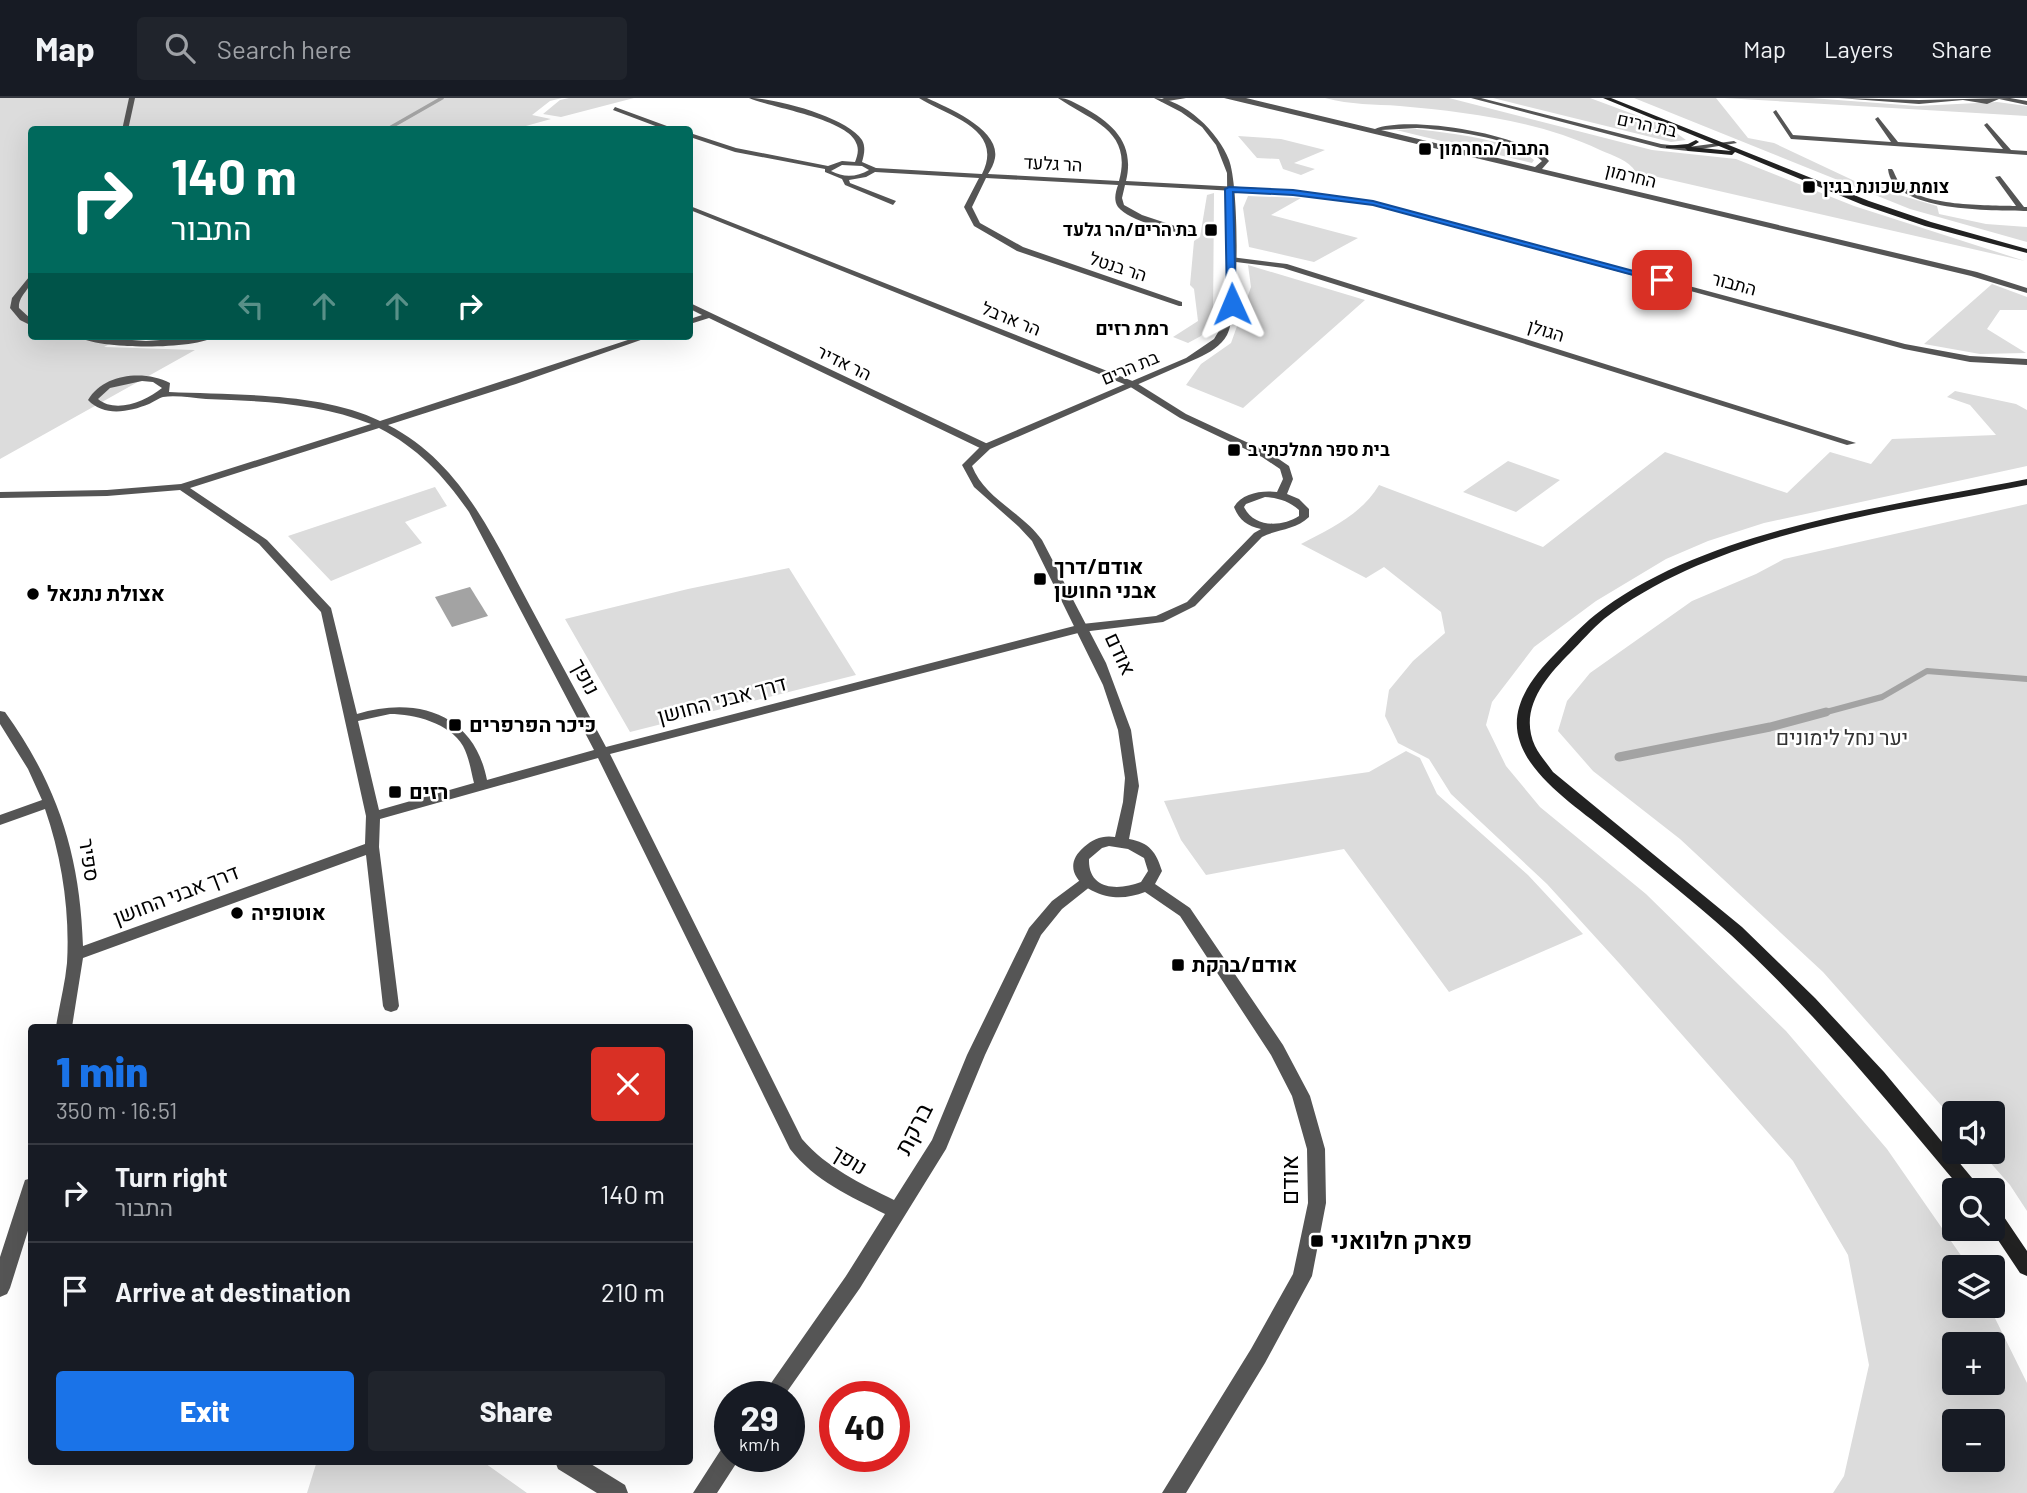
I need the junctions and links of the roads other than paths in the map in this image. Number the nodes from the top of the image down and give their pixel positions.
1 (132, 98) edge
2 (752, 98) edge
3 (922, 98) edge
4 (1061, 98) edge
5 (1183, 98) edge
6 (1227, 98) edge
7 (1474, 98) edge
8 (1606, 98) edge
9 (1842, 98) edge
10 (1960, 98) edge
11 (1999, 98) edge
12 (1159, 99) edge
13 (1625, 99) edge
14 (2027, 103) edge
15 (615, 109) dead end
16 (1776, 112) dead end
17 (1878, 119) dead end
18 (1987, 125) dead end
19 (126, 126) edge
20 (662, 126) edge
21 (1685, 129) junction
22 (1373, 131) junction
23 (693, 136) edge
24 (1734, 144) junction
25 (1896, 144) junction
26 (1724, 145) junction
27 (1668, 147) junction
28 (1688, 149) junction
29 (2009, 152) junction
30 (2027, 153) edge
31 (1760, 160) junction
32 (858, 163) junction
33 (828, 168) junction
34 (874, 170) junction
35 (1536, 170) junction
36 (1890, 170) dead end
37 (982, 176) junction
38 (1998, 177) dead end
39 (845, 178) junction
40 (1121, 183) junction
41 (1229, 189) junction
42 (893, 203) dead end
43 (693, 209) edge
44 (2024, 209) edge
45 (1928, 224) junction
46 (1190, 234) dead end
47 (2027, 251) edge
48 (1231, 259) junction
49 (28, 283) edge
50 (2027, 290) edge
51 (1179, 304) dead end
52 (693, 307) edge
53 (710, 315) junction
54 (28, 321) edge
55 (693, 321) edge
56 (98, 340) edge
57 (187, 340) edge
58 (636, 340) edge
59 (2027, 362) edge
60 (1132, 384) junction
61 (161, 394) junction
62 (381, 424) junction
63 (1851, 443) dead end
64 (986, 447) junction
65 (2027, 482) edge
66 (182, 487) junction
67 (0, 495) edge
68 (1281, 496) junction
69 (1272, 527) junction
70 (1083, 628) junction
71 (0, 715) edge
72 (351, 719) junction
73 (602, 752) junction
74 (481, 786) junction
75 (50, 802) junction
76 (373, 816) junction
77 (0, 820) edge
78 (1121, 841) junction
79 (372, 846) junction
80 (1088, 882) junction
81 (1147, 886) junction
82 (75, 955) junction
83 (391, 1006) dead end
84 (64, 1024) edge
85 (1963, 1178) edge
86 (28, 1199) edge
87 (898, 1211) junction
88 (2005, 1234) edge
89 (2027, 1266) edge
90 (0, 1288) edge
91 (783, 1381) edge
92 (572, 1465) edge
93 (719, 1472) edge
94 (617, 1493) edge
95 (704, 1493) edge
96 (1173, 1493) edge

1 - 19 street
2 - 32 street
3 - 37 street, הר בנטל
4 - 40 street
5 - 12 street
6 - 22 street, החרמון
7 - 27 street, בת הרים
8 - 21 main road
9 - 10 street
10 - 11 street
11 - 14 street
12 - 41 street, בת הרים
13 - 24 main road
15 - 20 street
16 - 25 street
17 - 25 street
18 - 29 street
21 - 26 main road
21 - 27 main road
22 - 35 street, החרמון
22 - 35 street
23 - 33 street
24 - 26 street, בת הרים
24 - 45 main road
25 - 29 street
26 - 28 street, בת הרים
26 - 31 main road
27 - 28 street, בת הרים
28 - 31 main road
29 - 30 street
31 - 45 main road
32 - 33 street
32 - 34 street
33 - 39 street
34 - 37 street, הר גלעד
34 - 39 street
35 - 50 street, החרמון
36 - 44 street
37 - 40 street, הר גלעד
37 - 51 street, הר בנטל
38 - 44 street
39 - 42 street
40 - 41 street, הר גלעד
40 - 46 street
41 - 48 street, בת הרים
41 - 59 street, התבור
43 - 60 street, הר ארבל
45 - 47 main road
48 - 60 street, בת הרים
48 - 63 street, הגולן
49 - 54 street
52 - 53 street, הר אדיר
53 - 55 street
53 - 64 street, הר אדיר
56 - 57 street
58 - 62 street
60 - 64 street, בת הרים
60 - 68 street, הר ארבל
61 - 61 street
61 - 62 street, נופך
62 - 66 street
62 - 73 street, נופך
64 - 70 street, אודם
65 - 85 main road
66 - 67 street
66 - 72 street
68 - 69 street
68 - 69 street
69 - 70 street, דרך אבני החושן
70 - 73 street, דרך אבני החושן
70 - 78 street, אודם
71 - 75 street, ספיר
72 - 74 street
72 - 76 street
73 - 74 street, דרך אבני החושן
73 - 87 street, נופך
74 - 76 street, דרך אבני החושן
75 - 77 street
75 - 82 street, ספיר
76 - 79 street
78 - 80 street
78 - 81 street
79 - 82 street, דרך אבני החושן
79 - 83 street
80 - 81 street
80 - 87 street, ברקת
81 - 96 street, אודם
82 - 84 street, ספיר
86 - 90 street
87 - 91 street, ברקת
88 - 89 main road
92 - 94 street
93 - 95 street

